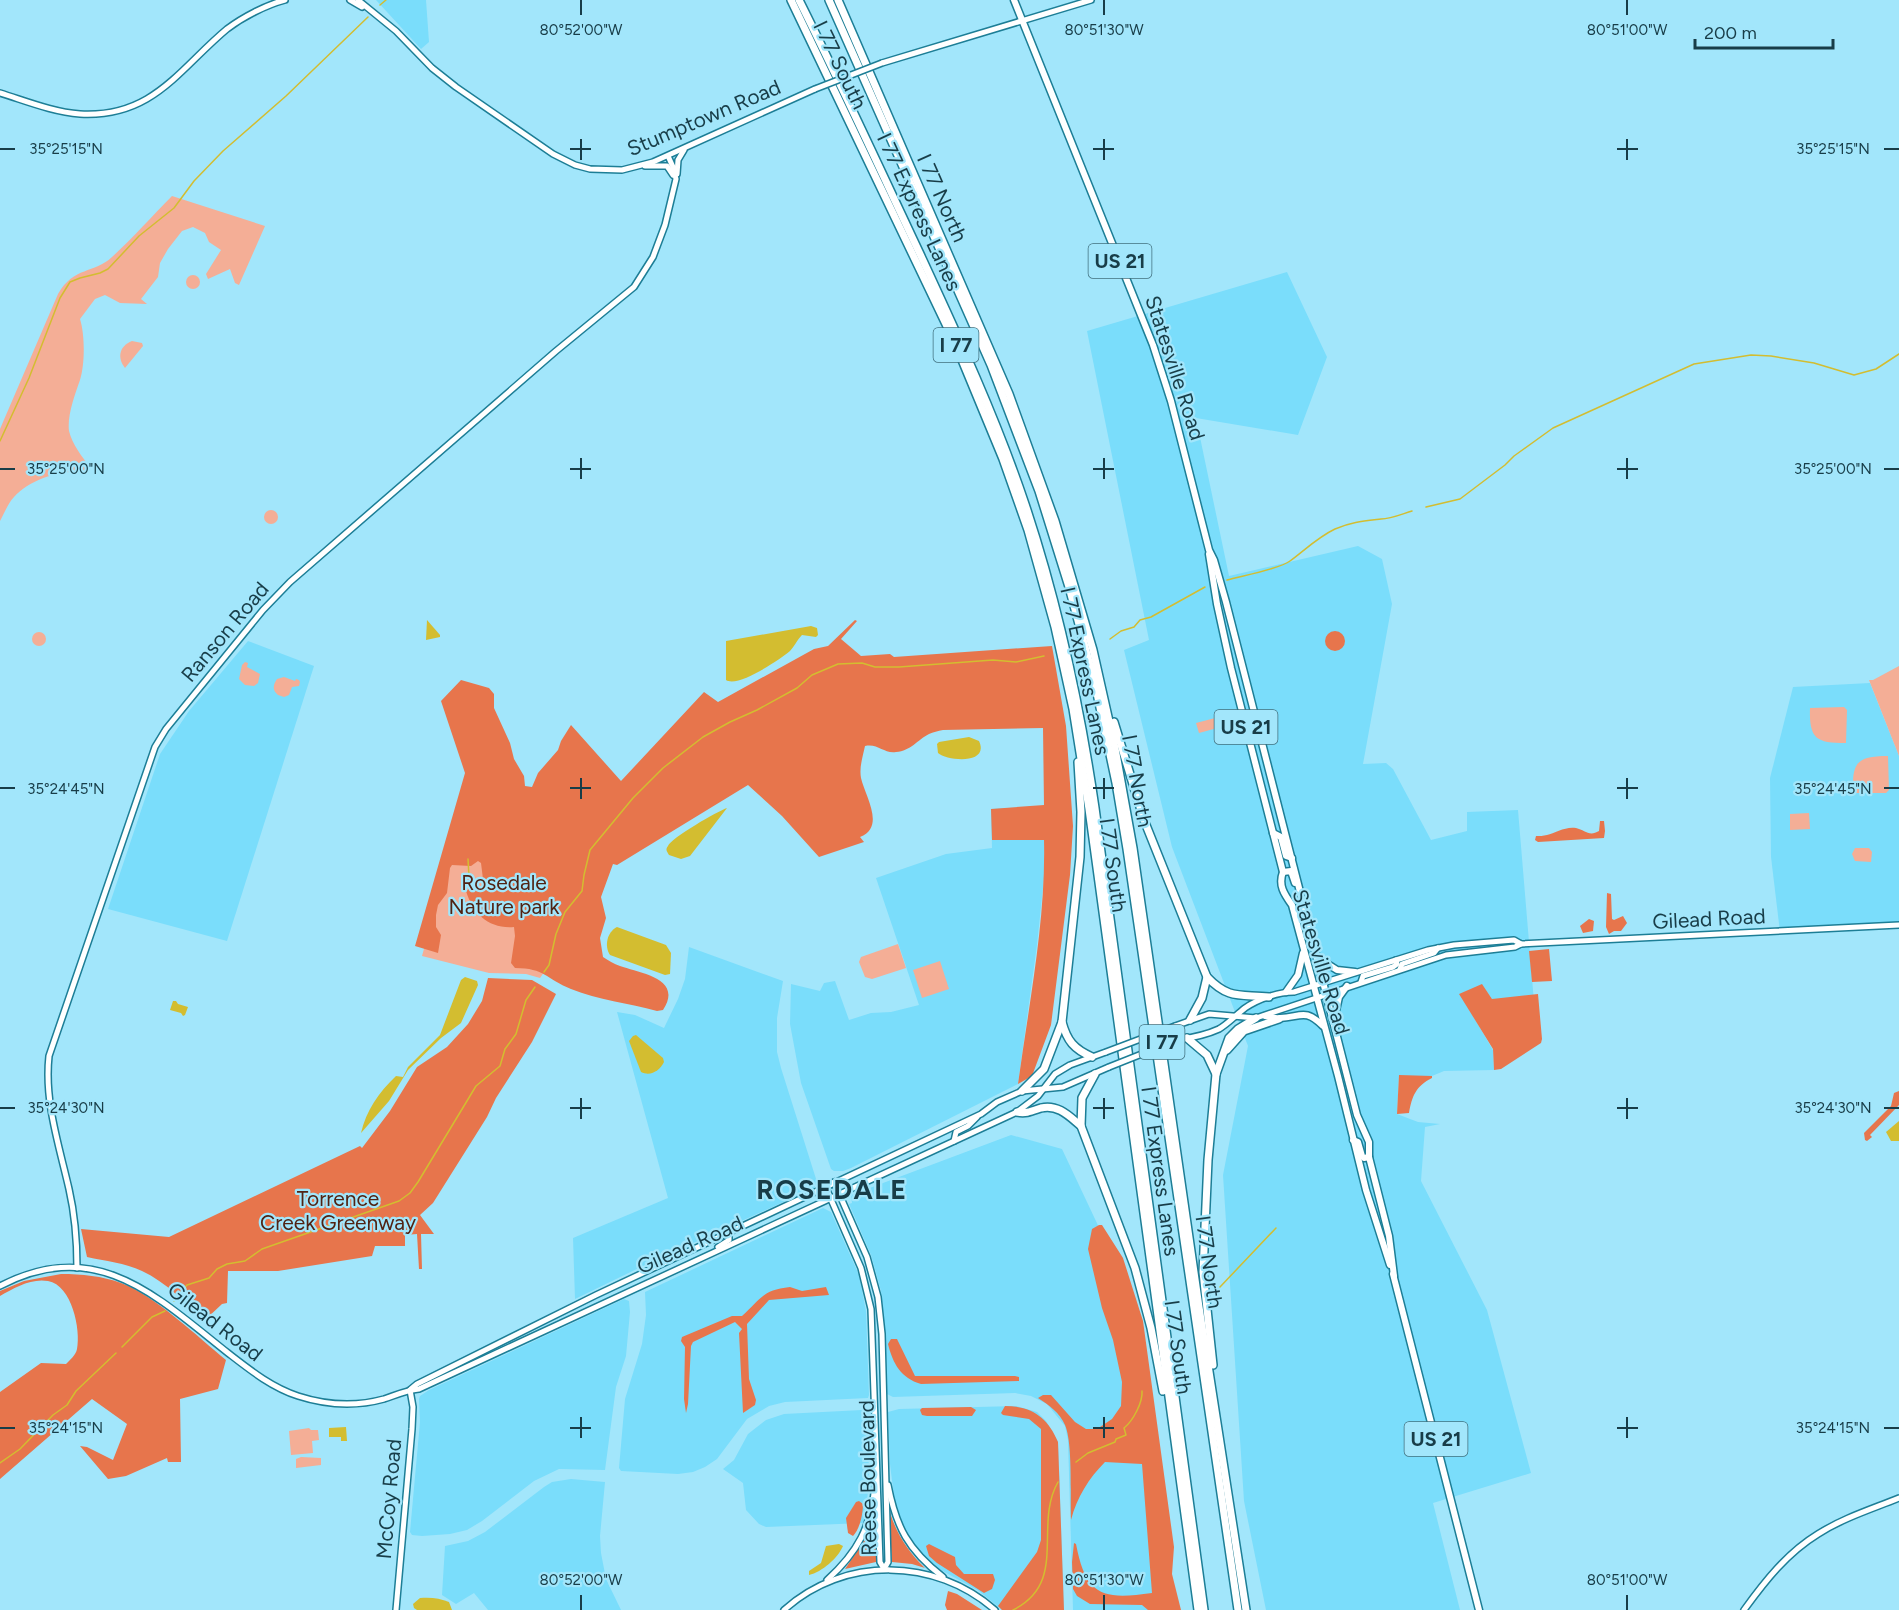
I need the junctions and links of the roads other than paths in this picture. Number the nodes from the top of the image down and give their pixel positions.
1 (283, 0) edge
2 (350, 0) edge
3 (358, 0) edge
4 (790, 0) edge
5 (799, 0) edge
6 (829, 0) edge
7 (837, 0) edge
8 (1014, 0) edge
9 (1091, 0) edge
10 (368, 9) junction
11 (1022, 20) junction
12 (0, 93) edge
13 (690, 146) junction
14 (668, 156) junction
15 (641, 165) junction
16 (675, 182) junction
17 (1209, 550) junction
18 (1101, 683) junction
19 (1073, 709) junction
20 (1273, 832) junction
21 (1292, 858) junction
22 (1283, 872) junction
23 (1299, 887) junction
24 (1899, 925) edge
25 (1521, 944) junction
26 (1438, 948) junction
27 (1304, 952) junction
28 (1317, 958) junction
29 (1396, 960) junction
30 (1400, 969) junction
31 (1355, 972) junction
32 (1207, 977) junction
33 (1324, 982) junction
34 (1361, 982) junction
35 (1312, 986) junction
36 (1347, 986) junction
37 (1286, 992) junction
38 (1327, 993) junction
39 (1269, 997) junction
40 (1315, 997) junction
41 (1236, 1016) junction
42 (1265, 1016) junction
43 (1256, 1018) junction
44 (1334, 1018) junction
45 (1279, 1019) junction
46 (1190, 1020) junction
47 (1062, 1022) junction
48 (1323, 1026) junction
49 (1187, 1038) junction
50 (1224, 1054) junction
51 (1092, 1057) junction
52 (1095, 1074) junction
53 (1216, 1074) junction
54 (1042, 1089) junction
55 (1022, 1091) junction
56 (1017, 1112) junction
57 (981, 1114) junction
58 (1081, 1126) junction
59 (1353, 1140) junction
60 (954, 1141) junction
61 (1369, 1157) junction
62 (834, 1182) junction
63 (825, 1188) junction
64 (840, 1193) junction
65 (830, 1198) junction
66 (729, 1233) junction
67 (696, 1260) junction
68 (77, 1268) junction
69 (1394, 1276) junction
70 (0, 1286) edge
71 (410, 1390) junction
72 (1214, 1403) junction
73 (1178, 1465) junction
74 (876, 1468) junction
75 (886, 1477) junction
76 (1899, 1498) edge
77 (884, 1569) junction
78 (948, 1580) junction
79 (822, 1584) junction
80 (396, 1610) edge
81 (784, 1610) edge
82 (995, 1610) edge
83 (1198, 1610) edge
84 (1204, 1610) edge
85 (1238, 1610) edge
86 (1246, 1610) edge
87 (1479, 1610) edge
88 (1744, 1610) edge

1 - 12 street
2 - 10 street, Stumptown Road
3 - 10 street, Stumptown Road
4 - 19 highway, I 77 South / I 77
5 - 84 highway, I 77 Express Lanes / I 77
6 - 85 highway, I 77 Express Lanes / I 77
7 - 18 highway, I 77 North / I 77
8 - 11 main road, Statesville Road / US 21
9 - 11 street, Stumptown Road
10 - 15 street, Stumptown Road
11 - 13 street, Stumptown Road, bridge
11 - 17 main road, Statesville Road / US 21
13 - 14 street, Stumptown Road
13 - 16 street
14 - 15 street, Stumptown Road
14 - 16 street, Ranson Road
15 - 16 street
16 - 68 street, Ranson Road
17 - 20 main road, Statesville Road / US 21
17 - 21 main road, Statesville Road / US 21
18 - 32 highway
18 - 72 highway, I 77 North / I 77
19 - 47 highway
19 - 73 highway, I 77 South / I 77
20 - 21 main road
20 - 22 main road, Statesville Road / US 21
21 - 23 main road, Statesville Road / US 21
22 - 23 main road
22 - 27 main road, Statesville Road / US 21
23 - 28 main road, Statesville Road / US 21
24 - 25 street, Gilead Road
25 - 26 street, Gilead Road
25 - 30 street, Gilead Road
26 - 29 street, Gilead Road
26 - 30 street
27 - 35 main road, Statesville Road / US 21
27 - 37 main road
28 - 31 main road
28 - 33 main road, Statesville Road / US 21
29 - 31 street, Gilead Road
29 - 34 street
30 - 34 street, Gilead Road
31 - 33 street, Gilead Road
32 - 39 highway
32 - 46 highway
33 - 35 street, Gilead Road
33 - 38 main road, Statesville Road / US 21
34 - 36 street, Gilead Road
35 - 37 street, Gilead Road
35 - 40 main road, Statesville Road / US 21
36 - 38 street, Gilead Road
36 - 44 main road
37 - 39 street, Gilead Road
38 - 40 street, Gilead Road
38 - 44 main road, Statesville Road / US 21
39 - 41 street, Gilead Road
40 - 42 street, Gilead Road
40 - 48 main road, Statesville Road / US 21
41 - 43 street, Gilead Road
41 - 46 street, Gilead Road
41 - 49 street, Gilead Road
42 - 43 street, Gilead Road
42 - 45 main road
43 - 50 highway
44 - 61 main road, Statesville Road / US 21
45 - 48 main road
45 - 50 highway
46 - 51 street, Gilead Road, bridge
47 - 51 highway
47 - 55 highway
48 - 59 main road, Statesville Road / US 21
49 - 52 street, Gilead Road, bridge
49 - 53 highway
50 - 53 highway
51 - 54 street, Gilead Road
52 - 54 street, Gilead Road
52 - 58 highway
53 - 72 highway
54 - 55 street, Gilead Road
54 - 56 street, Gilead Road
55 - 57 street, Gilead Road
56 - 58 highway
56 - 60 street, Gilead Road
57 - 60 street
57 - 62 street, Gilead Road
58 - 73 highway
59 - 61 main road
59 - 69 main road, Statesville Road / US 21
60 - 64 street, Gilead Road
61 - 69 main road, Statesville Road / US 21
62 - 63 street, Gilead Road
62 - 64 street, Reese Boulevard
63 - 65 street, Reese Boulevard
63 - 66 street, Gilead Road
64 - 65 street, Gilead Road
64 - 75 street, Reese Boulevard
65 - 67 street, Gilead Road
65 - 74 street, Reese Boulevard
66 - 67 street
66 - 71 street, Gilead Road
67 - 71 street, Gilead Road
68 - 70 street, Gilead Road
68 - 71 street, Gilead Road
69 - 87 main road, Statesville Road / US 21
71 - 80 street, McCoy Road
72 - 86 highway, I 77 North / I 77
73 - 83 highway, I 77
74 - 77 street, Reese Boulevard
74 - 79 street
75 - 77 street, Reese Boulevard
75 - 78 street
76 - 88 street
77 - 78 street
77 - 79 street
78 - 82 street
79 - 81 street

